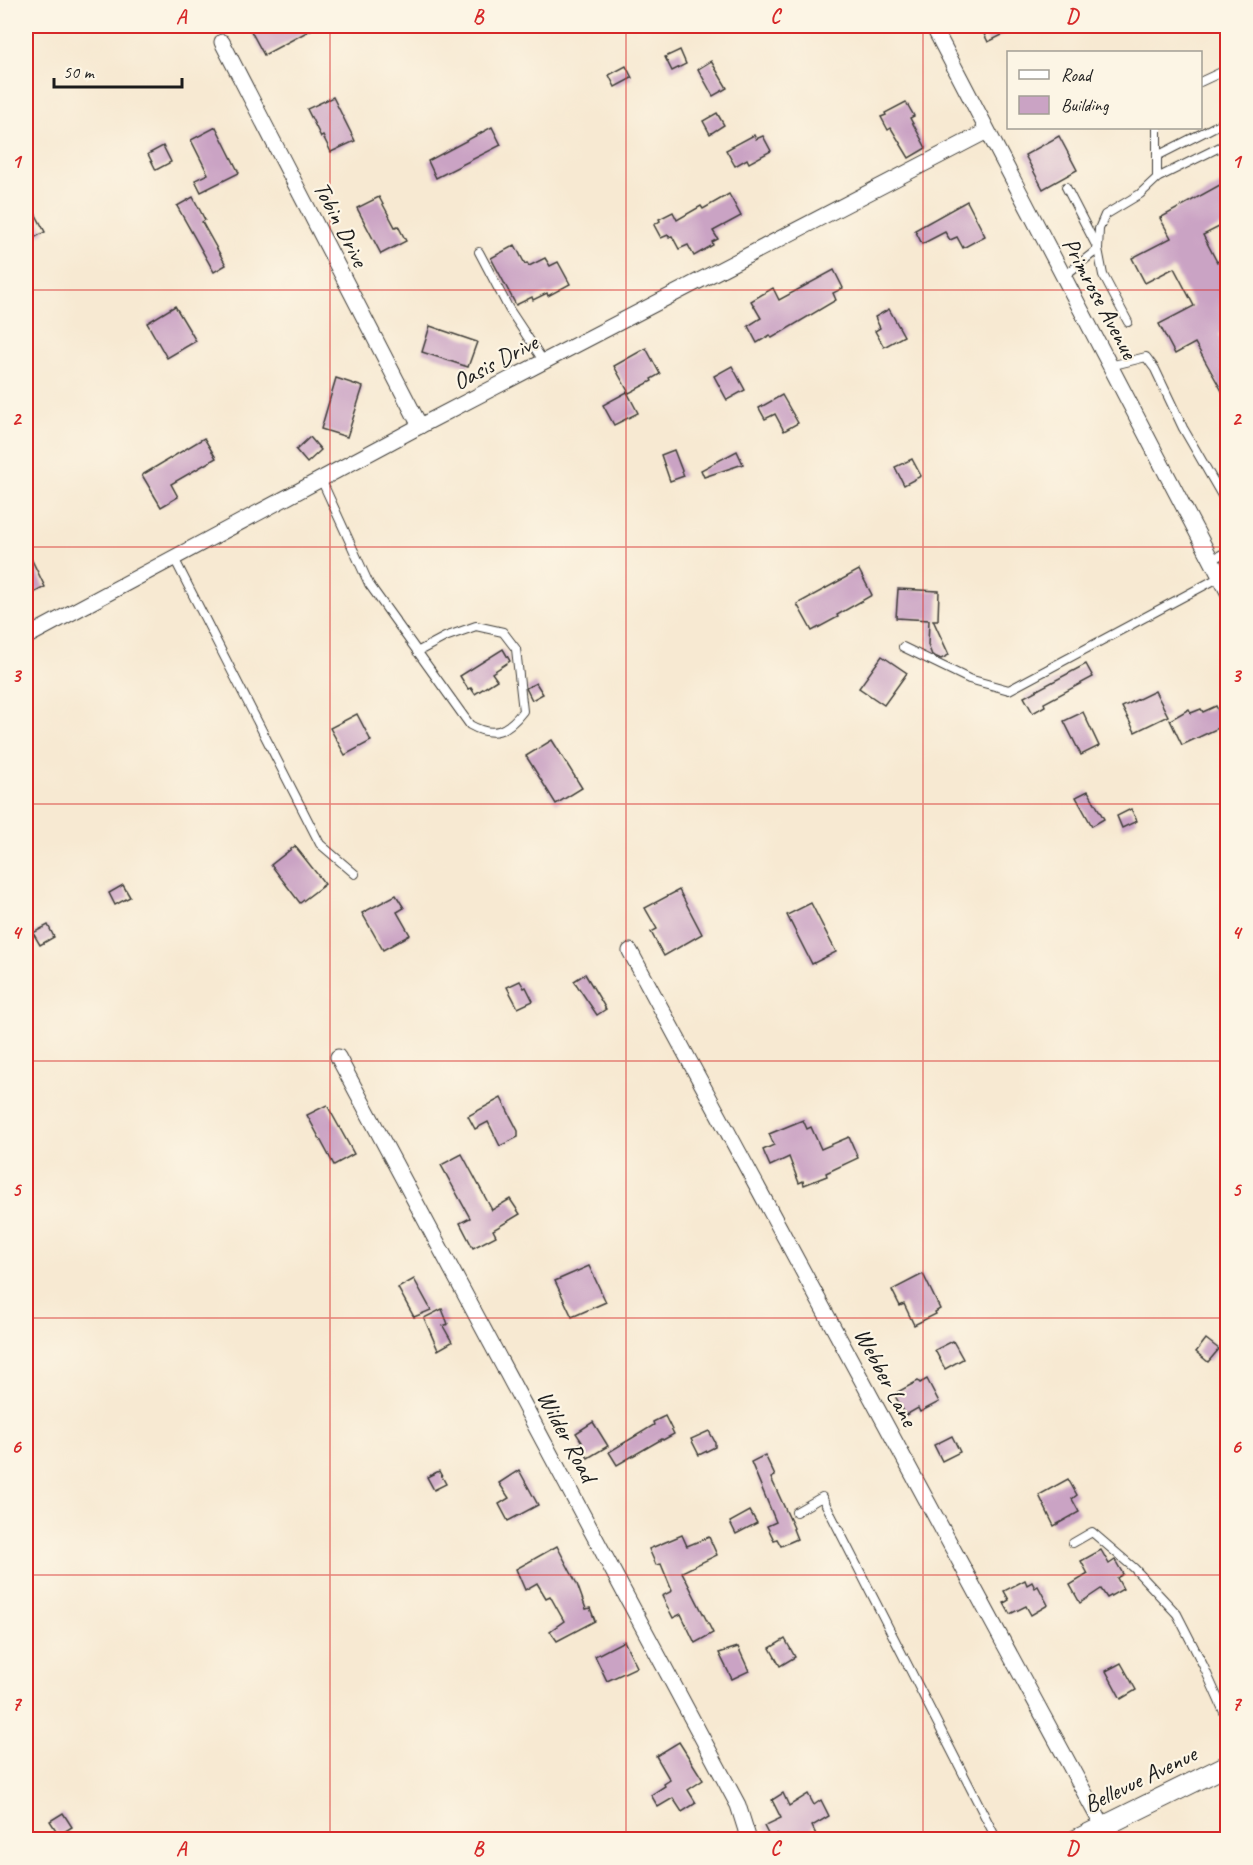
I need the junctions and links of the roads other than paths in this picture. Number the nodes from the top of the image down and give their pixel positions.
1 (933, 26) edge
2 (222, 42) dead end
3 (1227, 69) edge
4 (1202, 81) edge
5 (1227, 120) edge
6 (1157, 129) edge
7 (987, 131) junction
8 (1227, 143) edge
9 (1157, 156) junction
10 (1157, 178) junction
11 (1066, 187) dead end
12 (1098, 249) junction
13 (478, 252) dead end
14 (1063, 277) junction
15 (1128, 322) dead end
16 (544, 362) junction
17 (1110, 366) junction
18 (420, 426) junction
19 (321, 479) junction
20 (1227, 506) edge
21 (1227, 551) edge
22 (174, 558) junction
23 (1211, 560) junction
24 (1225, 587) edge
25 (26, 638) edge
26 (903, 647) dead end
27 (417, 652) junction
28 (355, 874) dead end
29 (630, 951) dead end
30 (338, 1057) dead end
31 (796, 1512) dead end
32 (1073, 1543) dead end
33 (1227, 1721) edge
34 (1227, 1765) edge
35 (1102, 1825) junction
36 (749, 1839) edge
37 (997, 1839) edge
38 (1076, 1839) edge

1 - 7 street, Primrose Avenue
2 - 18 street, Tobin Drive
3 - 4 lane
5 - 9 lane
6 - 9 lane
7 - 14 street, Primrose Avenue
7 - 16 street, Oasis Drive
8 - 10 lane
9 - 10 lane
10 - 12 lane
11 - 12 lane
12 - 14 lane
12 - 15 lane
13 - 16 lane
14 - 17 street, Primrose Avenue
16 - 18 street, Oasis Drive
17 - 20 lane
17 - 23 street, Primrose Avenue
18 - 19 street, Oasis Drive
19 - 22 street, Oasis Drive
19 - 27 lane
21 - 23 lane
22 - 25 street, Oasis Drive
22 - 28 lane
23 - 24 street, Primrose Avenue
24 - 26 lane
27 - 27 lane
29 - 35 street, Webber Lane
30 - 36 street, Wilder Road
31 - 37 lane
32 - 33 lane
34 - 35 street, Bellevue Avenue
35 - 38 street, Bellevue Avenue

